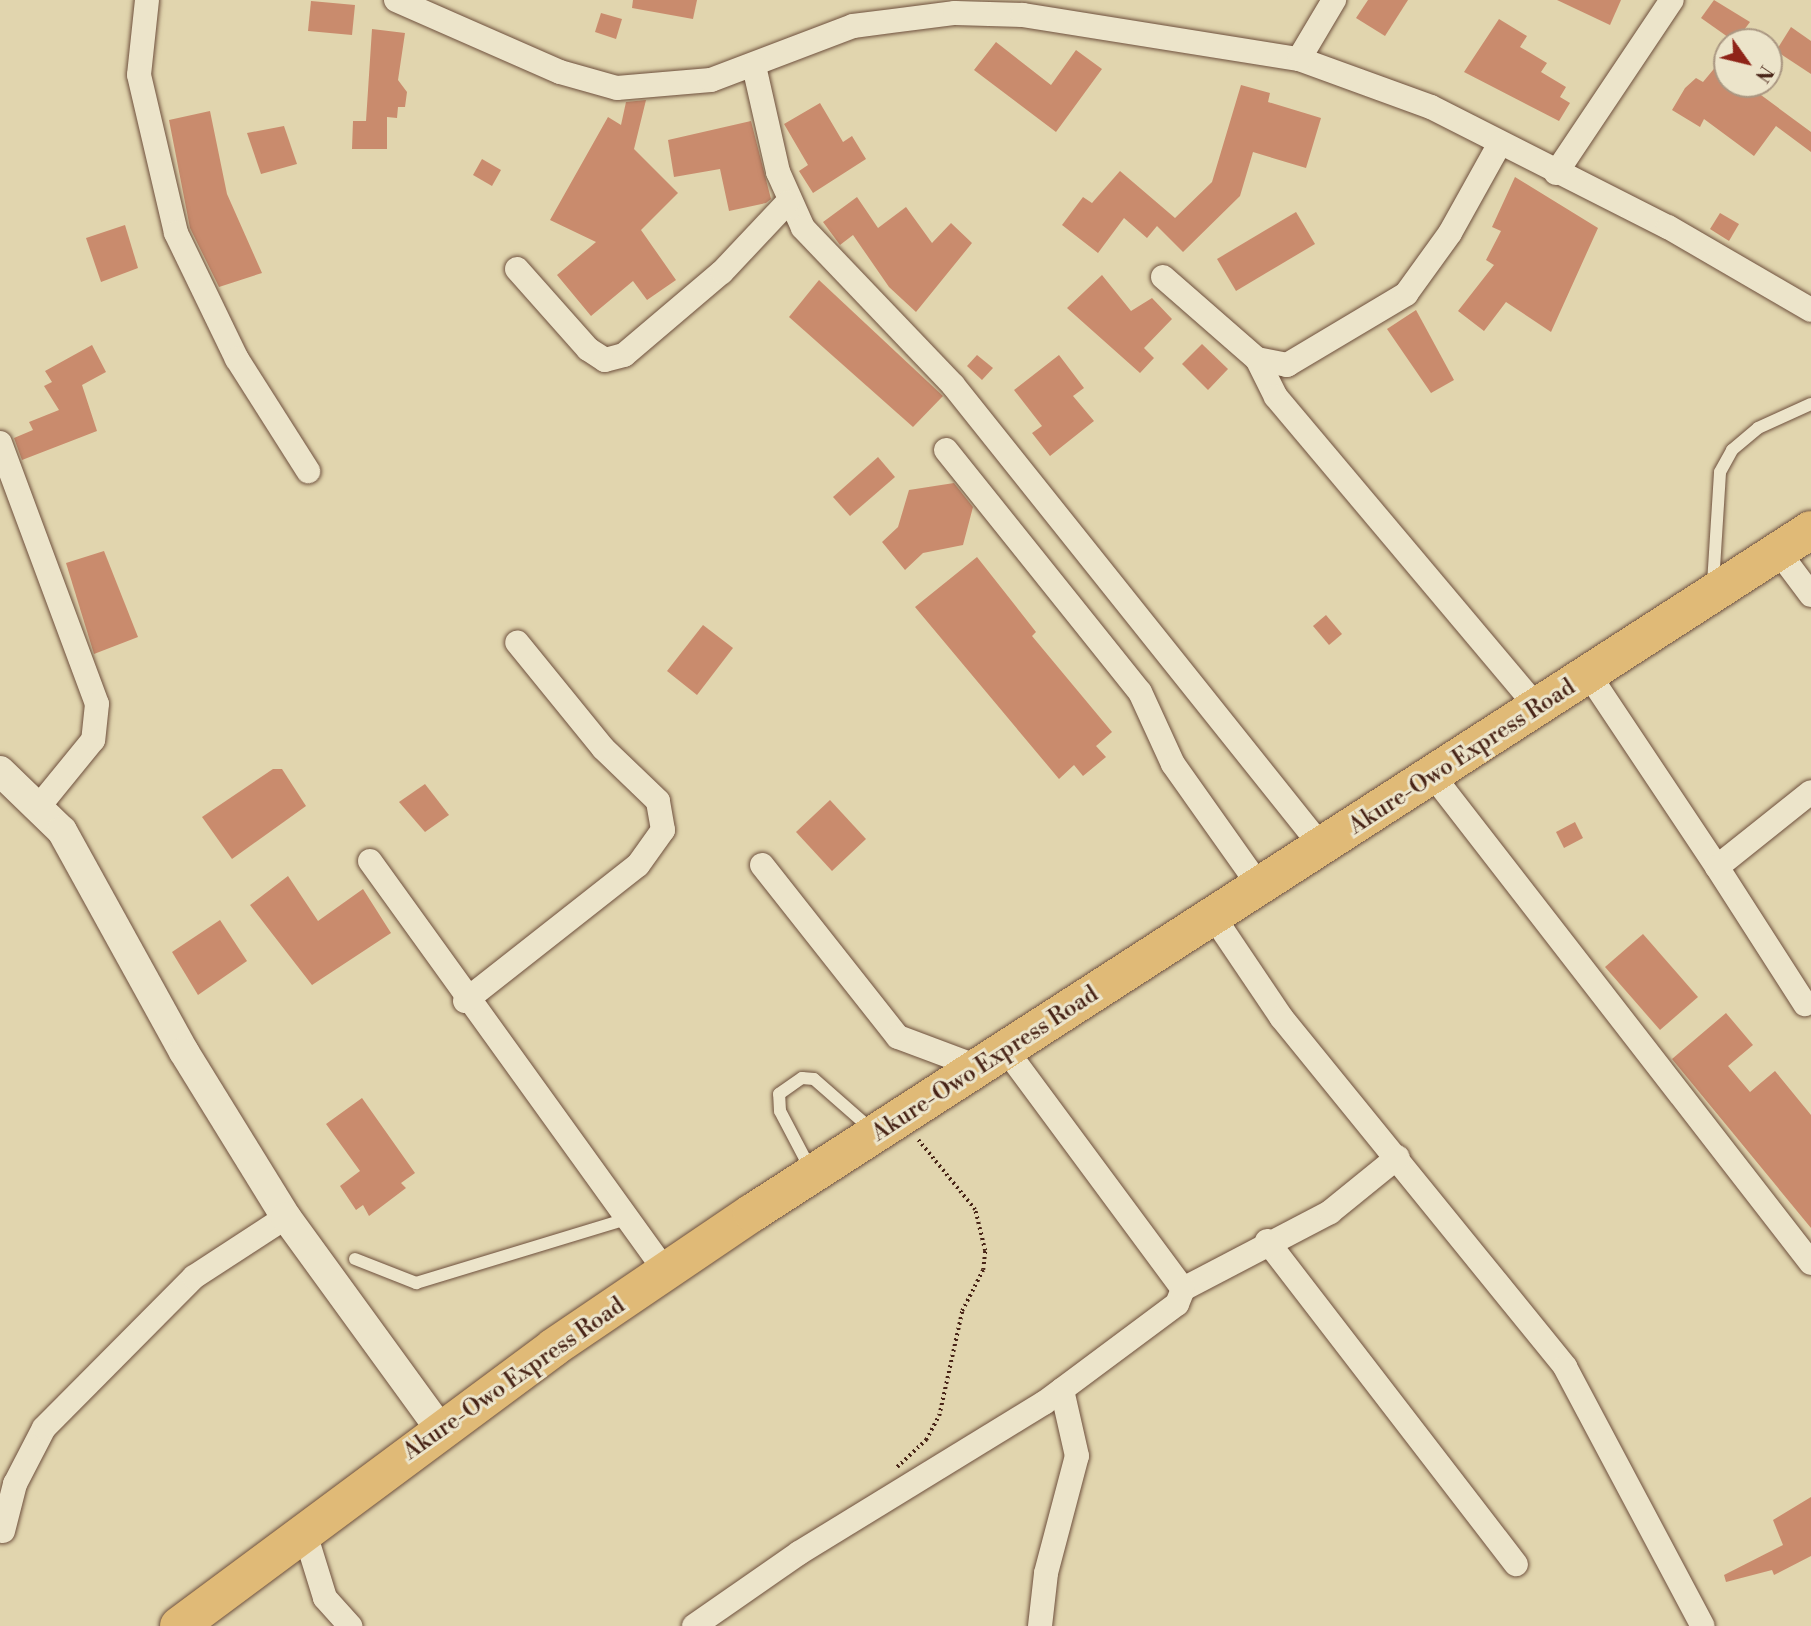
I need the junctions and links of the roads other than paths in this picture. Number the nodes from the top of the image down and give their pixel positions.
1 (147, 0) edge
2 (396, 0) edge
3 (1334, 0) edge
4 (1672, 0) edge
5 (991, 7) edge
6 (448, 10) edge
7 (1299, 59) junction
8 (754, 66) junction
9 (1500, 144) junction
10 (1556, 173) junction
11 (787, 203) junction
12 (517, 269) dead end
13 (1163, 277) dead end
14 (1811, 310) edge
15 (1257, 359) junction
16 (1811, 404) edge
17 (0, 443) edge
18 (946, 450) dead end
19 (308, 471) dead end
20 (1811, 530) edge
21 (1778, 551) junction
22 (1713, 594) junction
23 (1811, 595) edge
24 (517, 642) dead end
25 (1589, 676) junction
26 (1539, 709) junction
27 (0, 771) edge
28 (1434, 777) junction
29 (1811, 792) edge
30 (40, 805) junction
31 (1322, 847) junction
32 (370, 861) dead end
33 (762, 865) dead end
34 (1717, 867) junction
35 (1260, 887) junction
36 (1213, 916) junction
37 (465, 1001) junction
38 (1805, 1004) dead end
39 (994, 1059) junction
40 (889, 1127) junction
41 (1398, 1157) junction
42 (813, 1175) junction
43 (286, 1217) junction
44 (626, 1219) junction
45 (1267, 1241) junction
46 (355, 1259) dead end
47 (1811, 1264) edge
48 (666, 1272) junction
49 (1183, 1289) junction
50 (1062, 1390) junction
51 (440, 1430) junction
52 (304, 1530) junction
53 (3, 1531) dead end
54 (1516, 1564) dead end
55 (179, 1626) edge
56 (350, 1626) edge
57 (694, 1626) edge
58 (1040, 1626) edge
59 (1703, 1626) edge

1 - 19 street
2 - 6 street
3 - 7 street
4 - 10 street
5 - 7 street
5 - 8 street
6 - 8 street
7 - 9 street
8 - 11 street
9 - 10 street
9 - 15 street
10 - 14 street
11 - 12 street
11 - 31 street
13 - 15 street
15 - 26 street
16 - 22 lane
17 - 30 street
18 - 35 street
20 - 21 highway, Akure-Owo Express Road
21 - 22 highway, Akure-Owo Express Road
21 - 23 street
22 - 25 highway, Akure-Owo Express Road
24 - 37 street
25 - 26 highway, Akure-Owo Express Road
25 - 34 street
26 - 28 highway, Akure-Owo Express Road
27 - 30 street
28 - 31 highway, Akure-Owo Express Road
28 - 47 street
29 - 34 street
30 - 43 street
31 - 35 highway, Akure-Owo Express Road
32 - 37 street
33 - 39 street
34 - 38 street
35 - 36 highway, Akure-Owo Express Road
36 - 39 highway, Akure-Owo Express Road
36 - 41 street
37 - 44 street
39 - 40 highway, Akure-Owo Express Road
39 - 49 street
40 - 42 highway, Akure-Owo Express Road
40 - 42 lane
41 - 45 street
41 - 59 street
42 - 48 highway, Akure-Owo Express Road
43 - 51 street
43 - 53 street
44 - 46 lane
44 - 48 street
45 - 49 street
45 - 54 street
48 - 51 highway, Akure-Owo Express Road
49 - 50 street
50 - 57 street
50 - 58 street
51 - 52 highway, Akure-Owo Express Road
52 - 55 highway, Akure-Owo Express Road
52 - 56 street

